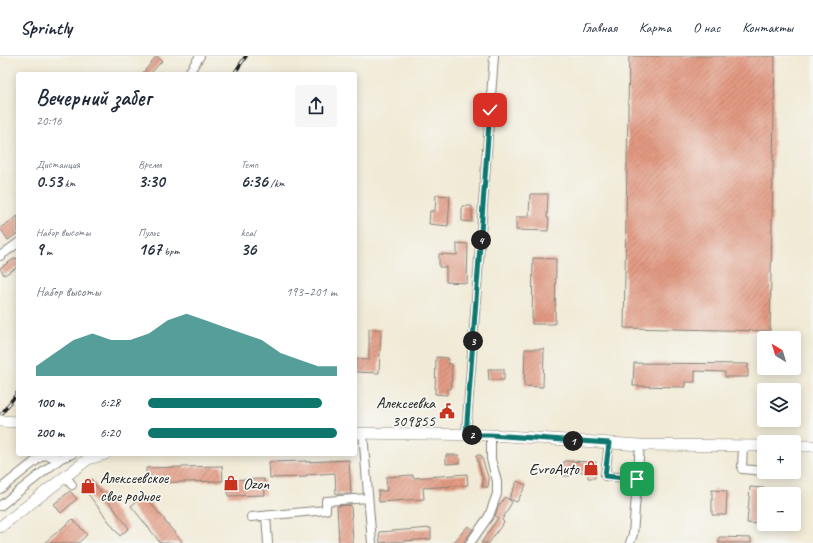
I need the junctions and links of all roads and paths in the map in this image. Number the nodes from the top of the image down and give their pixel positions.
1 (200, 56) edge
2 (494, 56) edge
3 (189, 72) edge
4 (16, 244) edge
5 (0, 256) edge
6 (0, 421) edge
7 (16, 422) edge
8 (359, 433) edge
9 (466, 435) junction
10 (490, 435) junction
11 (609, 443) junction
12 (640, 445) junction
13 (744, 445) junction
14 (757, 446) edge
15 (801, 446) edge
16 (813, 446) edge
17 (42, 456) edge
18 (49, 456) edge
19 (66, 456) edge
20 (87, 457) edge
21 (61, 458) junction
22 (757, 470) edge
23 (637, 479) junction
24 (0, 489) edge
25 (368, 498) junction
26 (0, 506) edge
27 (266, 516) junction
28 (251, 517) dead end
29 (0, 527) edge
30 (268, 543) edge
31 (372, 543) edge
32 (470, 543) edge
33 (630, 543) edge

1 - 3 street
2 - 9 street
4 - 5 street
6 - 7 main road, bridge
8 - 9 main road
8 - 25 street
9 - 10 main road
10 - 11 main road
10 - 32 street
11 - 12 main road
11 - 23 street
12 - 13 main road
12 - 23 street
13 - 14 main road
13 - 22 street
15 - 16 main road
17 - 24 street
18 - 21 street
19 - 21 street
20 - 29 main road
21 - 26 street
23 - 33 street
25 - 27 street
25 - 31 street
27 - 28 street
27 - 30 street

